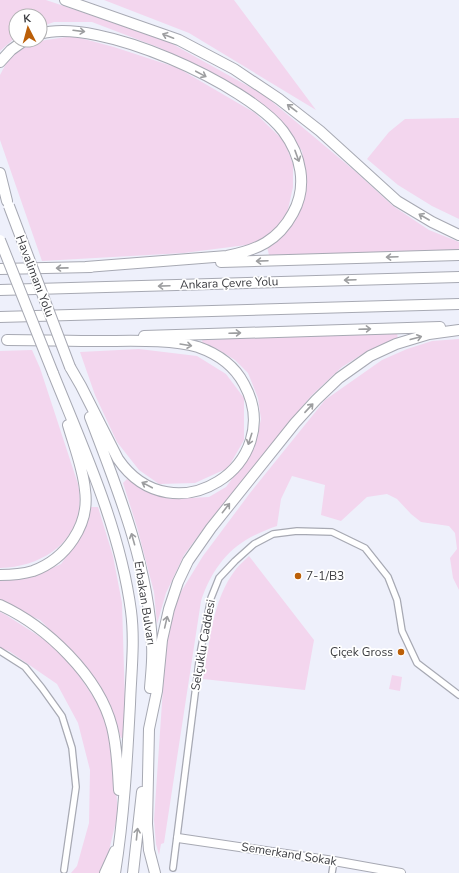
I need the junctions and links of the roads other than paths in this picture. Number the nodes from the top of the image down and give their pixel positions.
1 (65, 0) edge
2 (48, 32) edge
3 (14, 48) edge
4 (0, 62) edge
5 (0, 173) edge
6 (0, 185) edge
7 (8, 203) junction
8 (459, 234) edge
9 (0, 240) edge
10 (459, 255) edge
11 (86, 267) junction
12 (0, 269) edge
13 (459, 277) edge
14 (0, 290) edge
15 (459, 304) edge
16 (0, 317) edge
17 (459, 326) edge
18 (459, 330) edge
19 (3, 340) edge
20 (70, 367) junction
21 (53, 373) junction
22 (0, 575) edge
23 (0, 605) edge
24 (0, 651) edge
25 (459, 695) edge
26 (149, 729) junction
27 (122, 830) junction
28 (178, 838) junction
29 (334, 861) junction
30 (174, 868) dead end
31 (64, 870) dead end
32 (105, 873) edge
33 (116, 873) edge
34 (133, 873) edge
35 (155, 873) edge
36 (332, 873) edge
37 (401, 873) edge

8 -> 1 highway
2 -> 11 highway
3 - 4 highway
5 - 7 highway
6 - 7 highway, Havalimanı Yolu
7 - 20 highway, Havalimanı Yolu, bridge
9 - 21 highway, Havalimanı Yolu, bridge
10 -> 11 highway
11 -> 12 highway
13 -> 14 highway, Ankara Çevre Yolu
15 - 16 highway
19 -> 17 highway
26 -> 18 highway
19 -> 20 highway
26 -> 20 highway, Erbakan Bulvarı
21 - 22 highway
21 - 27 highway, Erbakan Bulvarı
23 - 27 highway
24 - 31 street
25 - 28 street, Selçuklu Caddesi
34 -> 26 highway, Erbakan Bulvarı
26 - 35 highway
27 - 32 highway
27 - 33 highway, Erbakan Bulvarı
28 - 29 street, Semerkand Sokak
28 - 30 street, Selçuklu Caddesi
29 - 36 street
29 - 37 street, Semerkand Sokak

